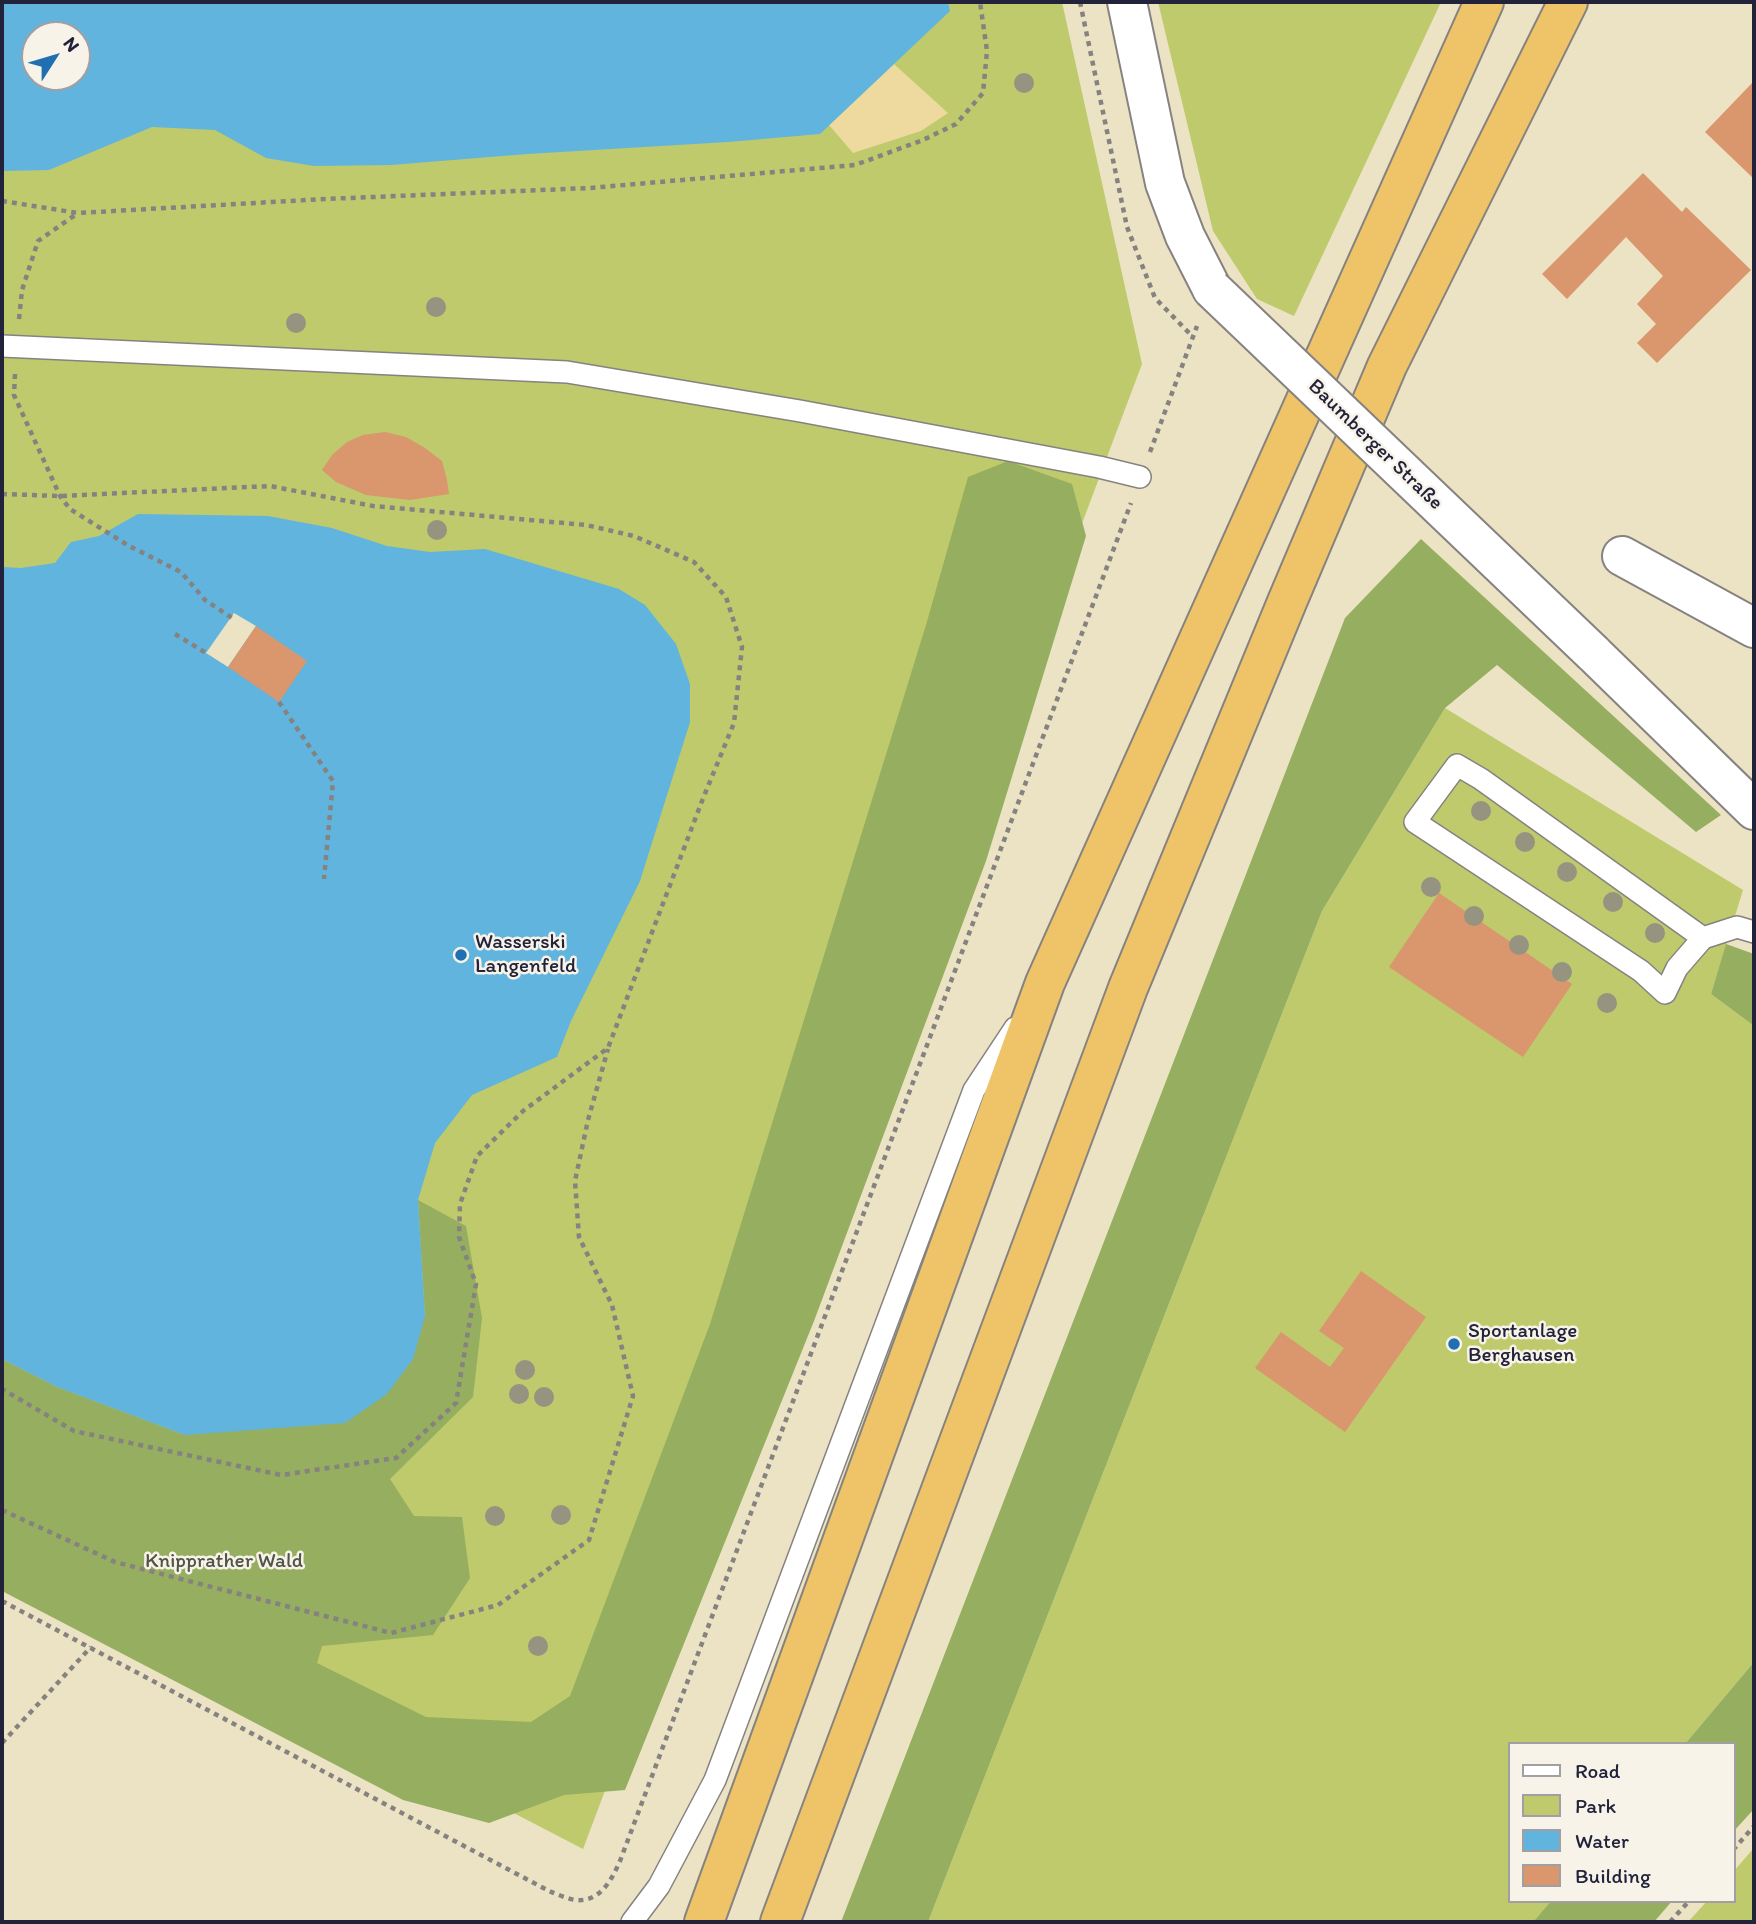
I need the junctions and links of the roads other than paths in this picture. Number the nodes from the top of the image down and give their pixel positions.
1 (1127, 2) edge
2 (1484, 2) edge
3 (1568, 2) edge
4 (2, 346) edge
5 (1140, 477) road end
6 (1622, 556) dead end
7 (1754, 628) edge
8 (1754, 810) edge
9 (1754, 932) edge
10 (1703, 938) junction
11 (1045, 983) junction
12 (632, 1922) edge
13 (704, 1922) edge
14 (779, 1922) edge

1 - 8 street, Baumberger Straße, bridge
2 - 11 highway
3 - 14 highway
4 - 5 lane
6 - 7 street
9 - 10 lane
10 - 10 lane
11 - 12 lane
11 - 13 highway

